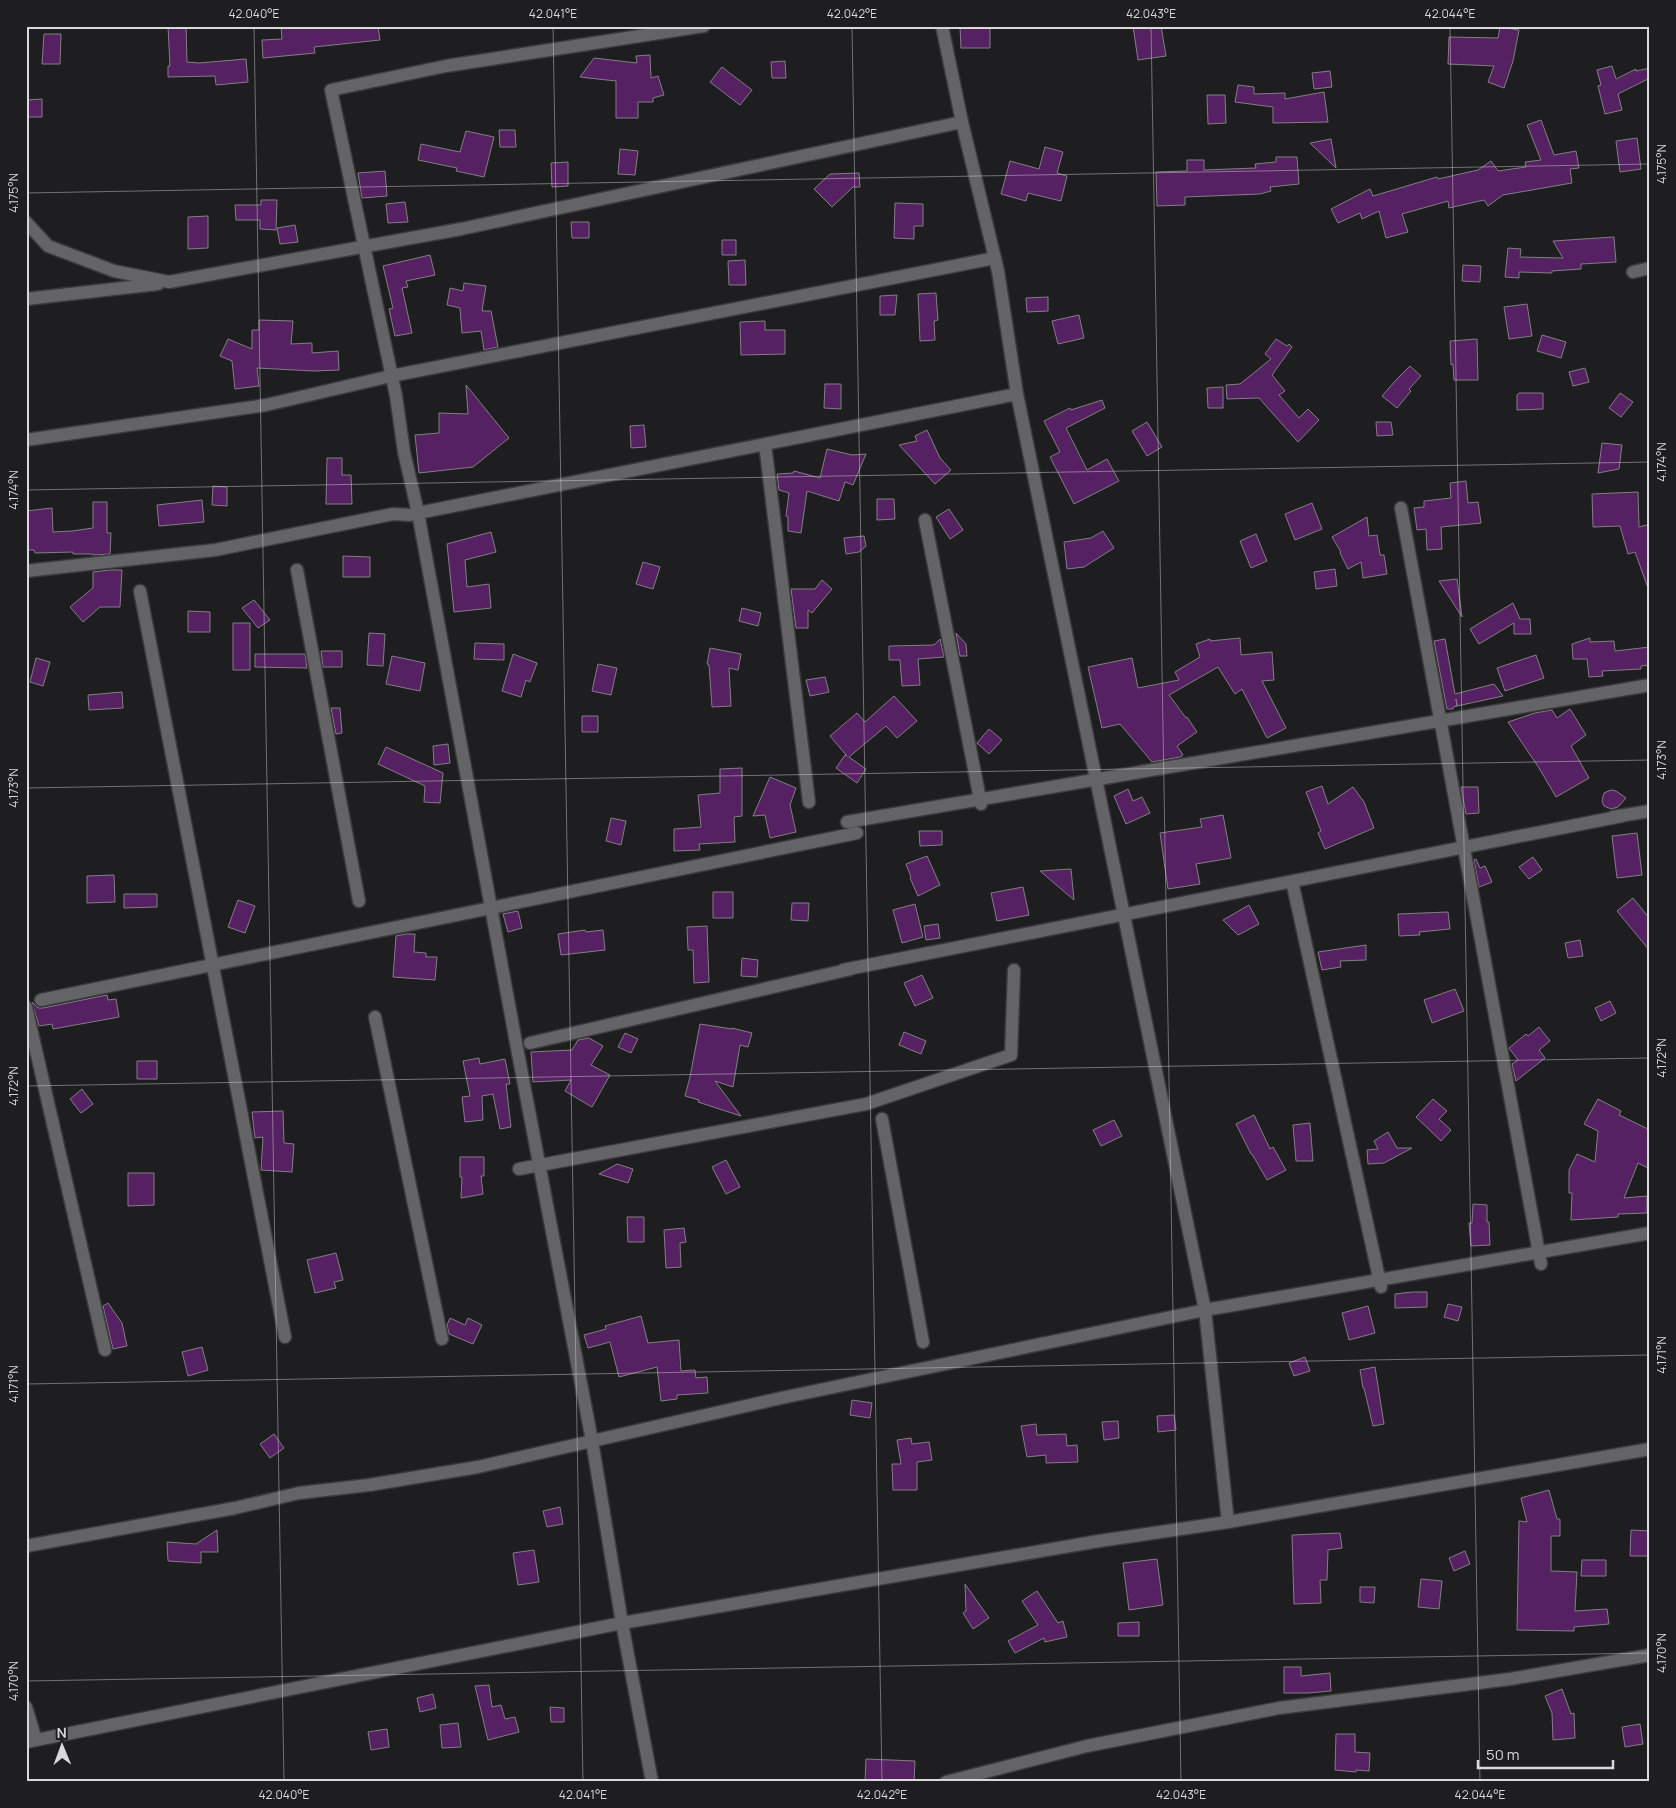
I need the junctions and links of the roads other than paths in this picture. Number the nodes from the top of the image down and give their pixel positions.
1 (704, 26) edge
2 (942, 26) edge
3 (962, 122) junction
4 (26, 222) edge
5 (364, 245) junction
6 (995, 258) junction
7 (1650, 268) edge
8 (1633, 272) dead end
9 (169, 282) junction
10 (26, 299) edge
11 (392, 376) junction
12 (1017, 394) junction
13 (26, 440) edge
14 (765, 444) junction
15 (1401, 508) dead end
16 (418, 513) junction
17 (925, 520) dead end
18 (297, 570) dead end
19 (26, 571) edge
20 (140, 590) dead end
21 (1650, 685) edge
22 (809, 802) dead end
23 (981, 804) dead end
24 (1650, 811) edge
25 (1622, 816) junction
26 (1593, 821) dead end
27 (846, 822) dead end
28 (857, 833) dead end
29 (1292, 881) junction
30 (359, 900) dead end
31 (861, 966) junction
32 (843, 970) dead end
33 (1014, 970) dead end
34 (42, 1000) dead end
35 (26, 1007) edge
36 (375, 1017) dead end
37 (530, 1043) dead end
38 (882, 1119) dead end
39 (519, 1169) dead end
40 (1650, 1234) edge
41 (1541, 1264) dead end
42 (1381, 1287) dead end
43 (1205, 1310) junction
44 (285, 1337) dead end
45 (442, 1339) dead end
46 (923, 1342) dead end
47 (105, 1350) dead end
48 (592, 1441) junction
49 (1650, 1449) edge
50 (1228, 1522) junction
51 (26, 1546) edge
52 (622, 1622) junction
53 (1650, 1655) edge
54 (27, 1713) edge
55 (31, 1741) edge
56 (652, 1782) edge
57 (946, 1782) edge

1 - 5 street
2 - 3 street
3 - 5 street
3 - 6 street
4 - 9 street
5 - 9 street
5 - 11 street
6 - 11 street
6 - 12 street
7 - 8 street
9 - 10 street
11 - 13 street
11 - 16 street
12 - 14 street
12 - 43 street
14 - 16 street
14 - 22 street
15 - 41 street
16 - 19 street
16 - 48 street
17 - 23 street
18 - 30 street
20 - 44 street
21 - 27 street
24 - 25 street
25 - 26 street
25 - 29 street
28 - 34 street
29 - 31 street
29 - 42 street
31 - 32 street
31 - 37 street
33 - 39 street
35 - 47 street
36 - 45 street
38 - 46 street
40 - 43 street
43 - 48 street
43 - 50 street
48 - 51 street
48 - 52 street
49 - 50 street
50 - 52 street
52 - 55 street
52 - 56 street
53 - 57 street
54 - 55 street

